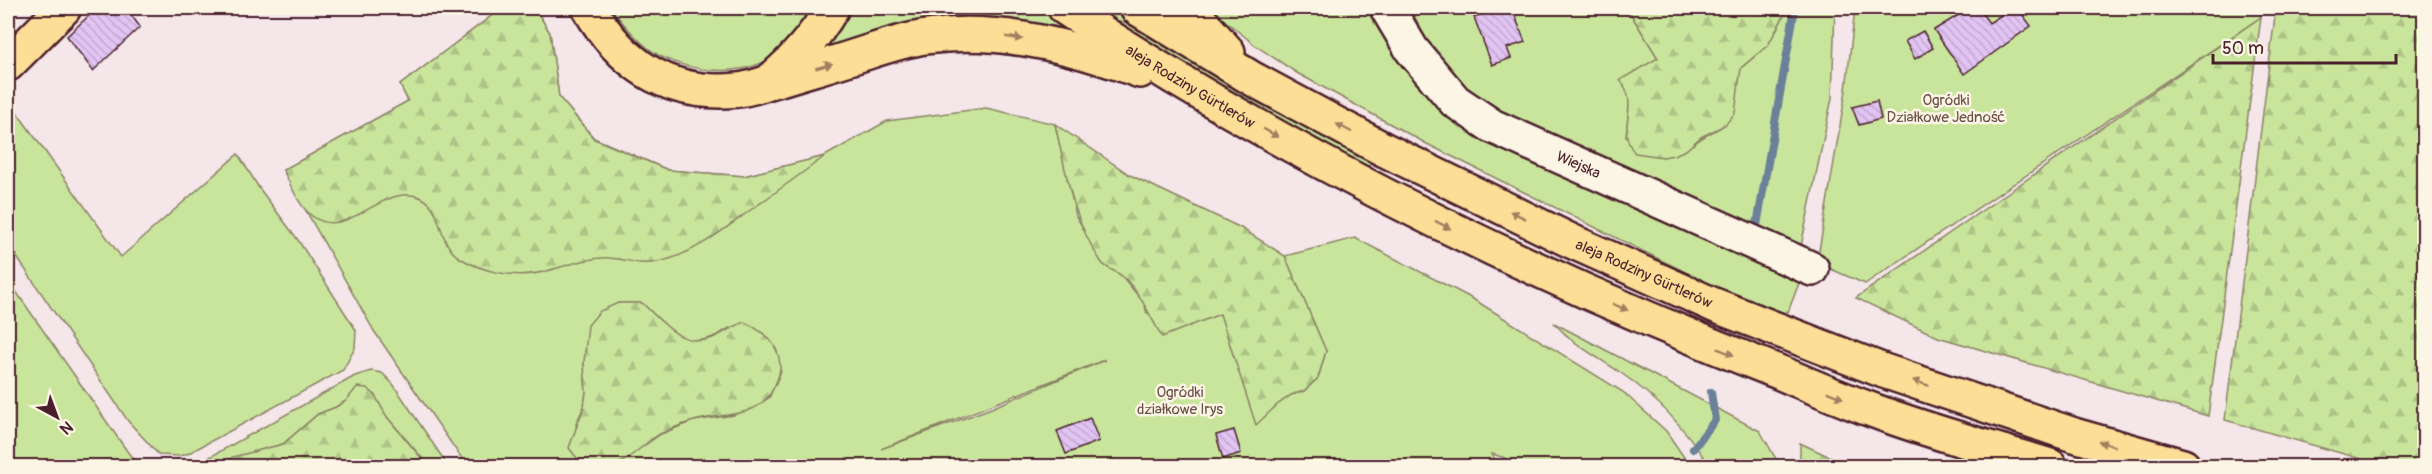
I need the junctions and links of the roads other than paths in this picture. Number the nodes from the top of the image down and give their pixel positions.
1 (64, 8) edge
2 (589, 8) edge
3 (832, 8) edge
4 (1065, 8) edge
5 (1137, 8) edge
6 (1189, 8) edge
7 (1387, 8) edge
8 (8, 64) edge
9 (1251, 78) junction
10 (768, 82) junction
11 (1202, 94) junction
12 (1812, 269) dead end
13 (2050, 466) edge
14 (2183, 466) edge

1 - 8 main road
2 - 10 main road
3 - 10 main road
4 - 11 main road, aleja Rodziny Gürtlerów
5 - 9 main road, aleja Rodziny Gürtlerów
6 - 9 main road
7 - 12 street, Wiejska
14 -> 9 main road, aleja Rodziny Gürtlerów
10 -> 11 main road
11 -> 13 main road, aleja Rodziny Gürtlerów

